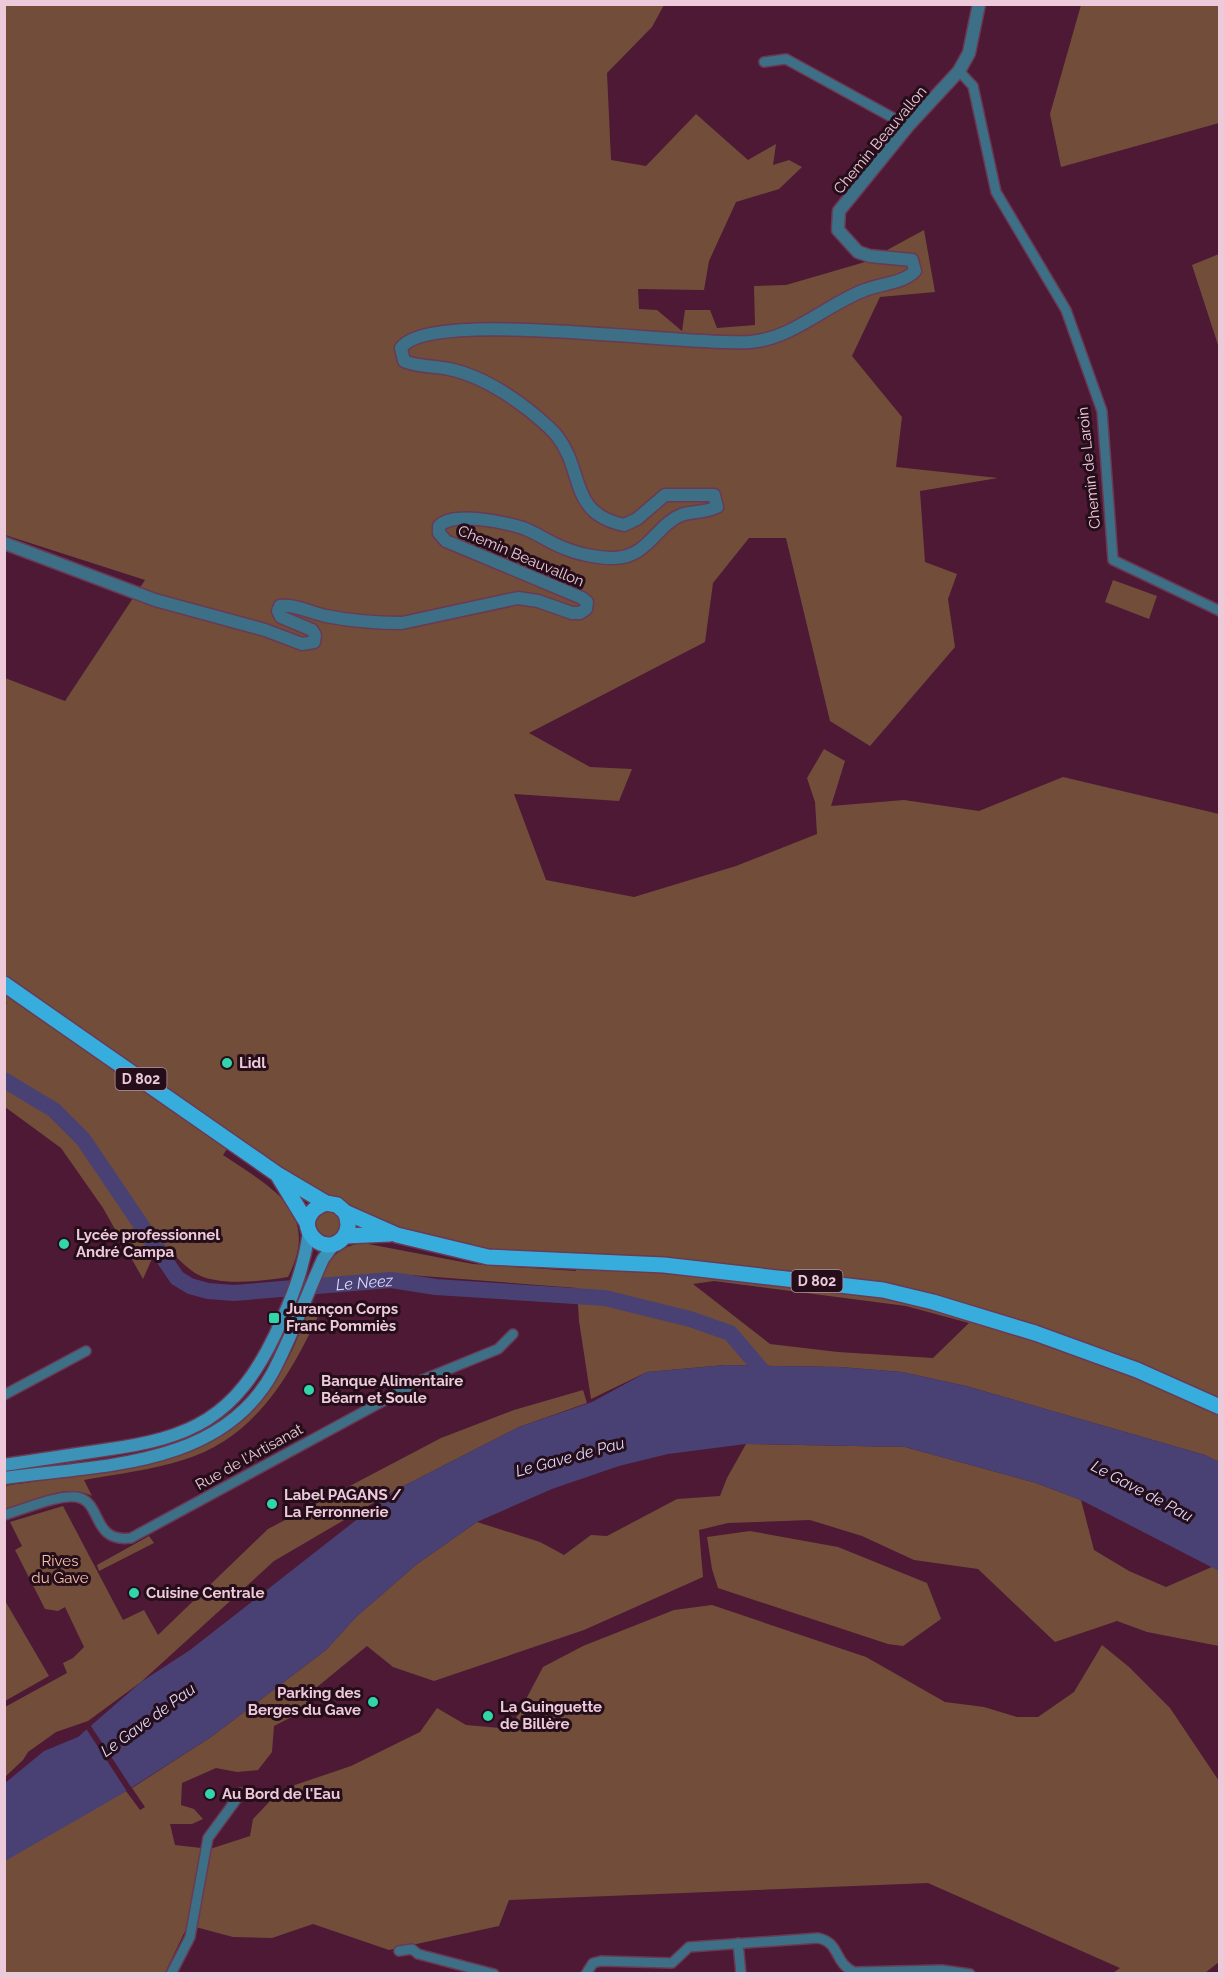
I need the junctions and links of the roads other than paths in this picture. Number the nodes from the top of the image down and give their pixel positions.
1 (979, 4) edge
2 (764, 62) dead end
3 (959, 71) junction
4 (908, 126) junction
5 (4, 543) edge
6 (1220, 611) edge
7 (4, 984) edge
8 (277, 1174) junction
9 (326, 1203) junction
10 (345, 1212) junction
11 (308, 1227) junction
12 (397, 1234) junction
13 (339, 1240) junction
14 (513, 1334) dead end
15 (86, 1351) dead end
16 (4, 1395) edge
17 (1220, 1407) edge
18 (4, 1465) edge
19 (4, 1478) edge
20 (4, 1515) edge
21 (241, 1793) dead end
22 (738, 1943) junction
23 (399, 1951) dead end
24 (942, 1972) edge
25 (171, 1974) edge
26 (494, 1974) edge
27 (586, 1974) edge
28 (741, 1974) edge
29 (970, 1974) edge

1 - 3 street, Chemin Beauvallon
2 - 4 street
3 - 4 street, Chemin Beauvallon
3 - 6 street, Chemin de Laroin
4 - 5 street, Chemin Beauvallon
7 - 8 main road, D 802
8 - 9 main road, D 802
8 - 11 main road, D 802
9 - 10 main road
9 - 11 main road
10 - 12 main road, D 802
10 - 13 main road
11 - 13 main road
11 - 18 main road
12 - 13 main road, D 802
12 - 17 main road, D 802
13 - 19 main road
14 - 20 street, Rue de l'Artisanat
15 - 16 street
21 - 25 street
22 - 24 street
22 - 27 street
22 - 28 street
23 - 26 street
24 - 29 street

